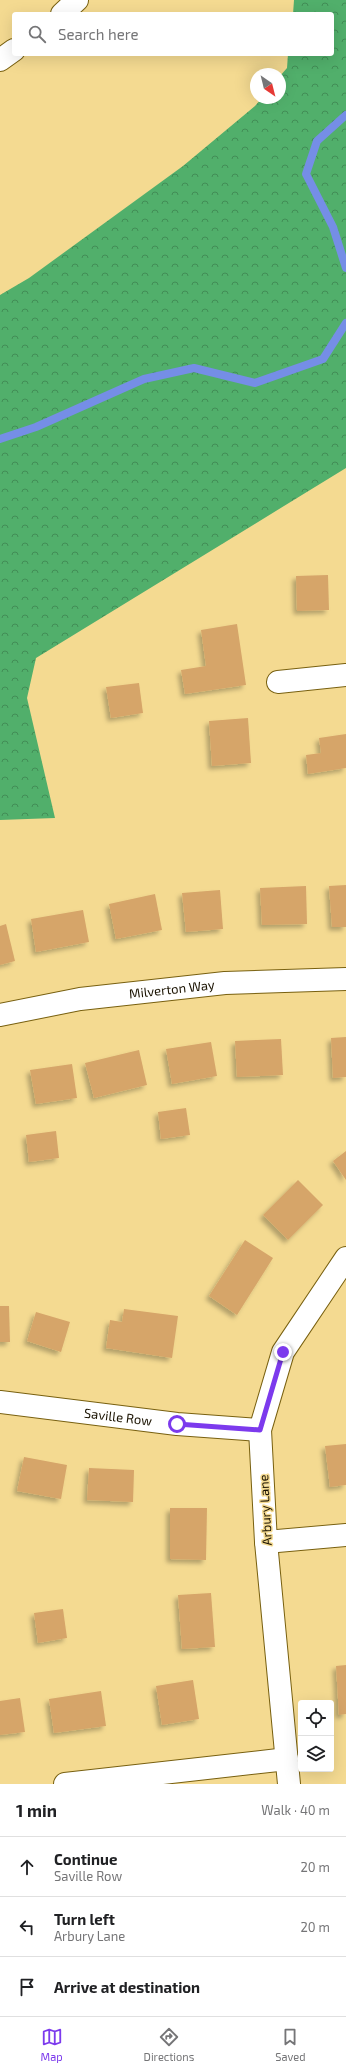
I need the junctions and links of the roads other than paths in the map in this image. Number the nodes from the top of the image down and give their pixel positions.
1 (77, 0) edge
2 (64, 12) edge
3 (12, 51) edge
4 (0, 60) edge
5 (346, 675) edge
6 (278, 682) dead end
7 (346, 979) edge
8 (0, 1014) edge
9 (346, 1258) edge
10 (0, 1402) edge
11 (260, 1430) junction
12 (346, 1535) edge
13 (266, 1542) junction
14 (287, 1759) junction
15 (65, 1784) edge
16 (289, 1784) edge

1 - 2 street
3 - 4 street
5 - 6 street
7 - 8 street, Milverton Way
9 - 11 street, Arbury Lane
10 - 11 street, Saville Row
11 - 13 street, Arbury Lane
12 - 13 street
13 - 14 street, Arbury Lane
14 - 15 street
14 - 16 street, Arbury Lane

